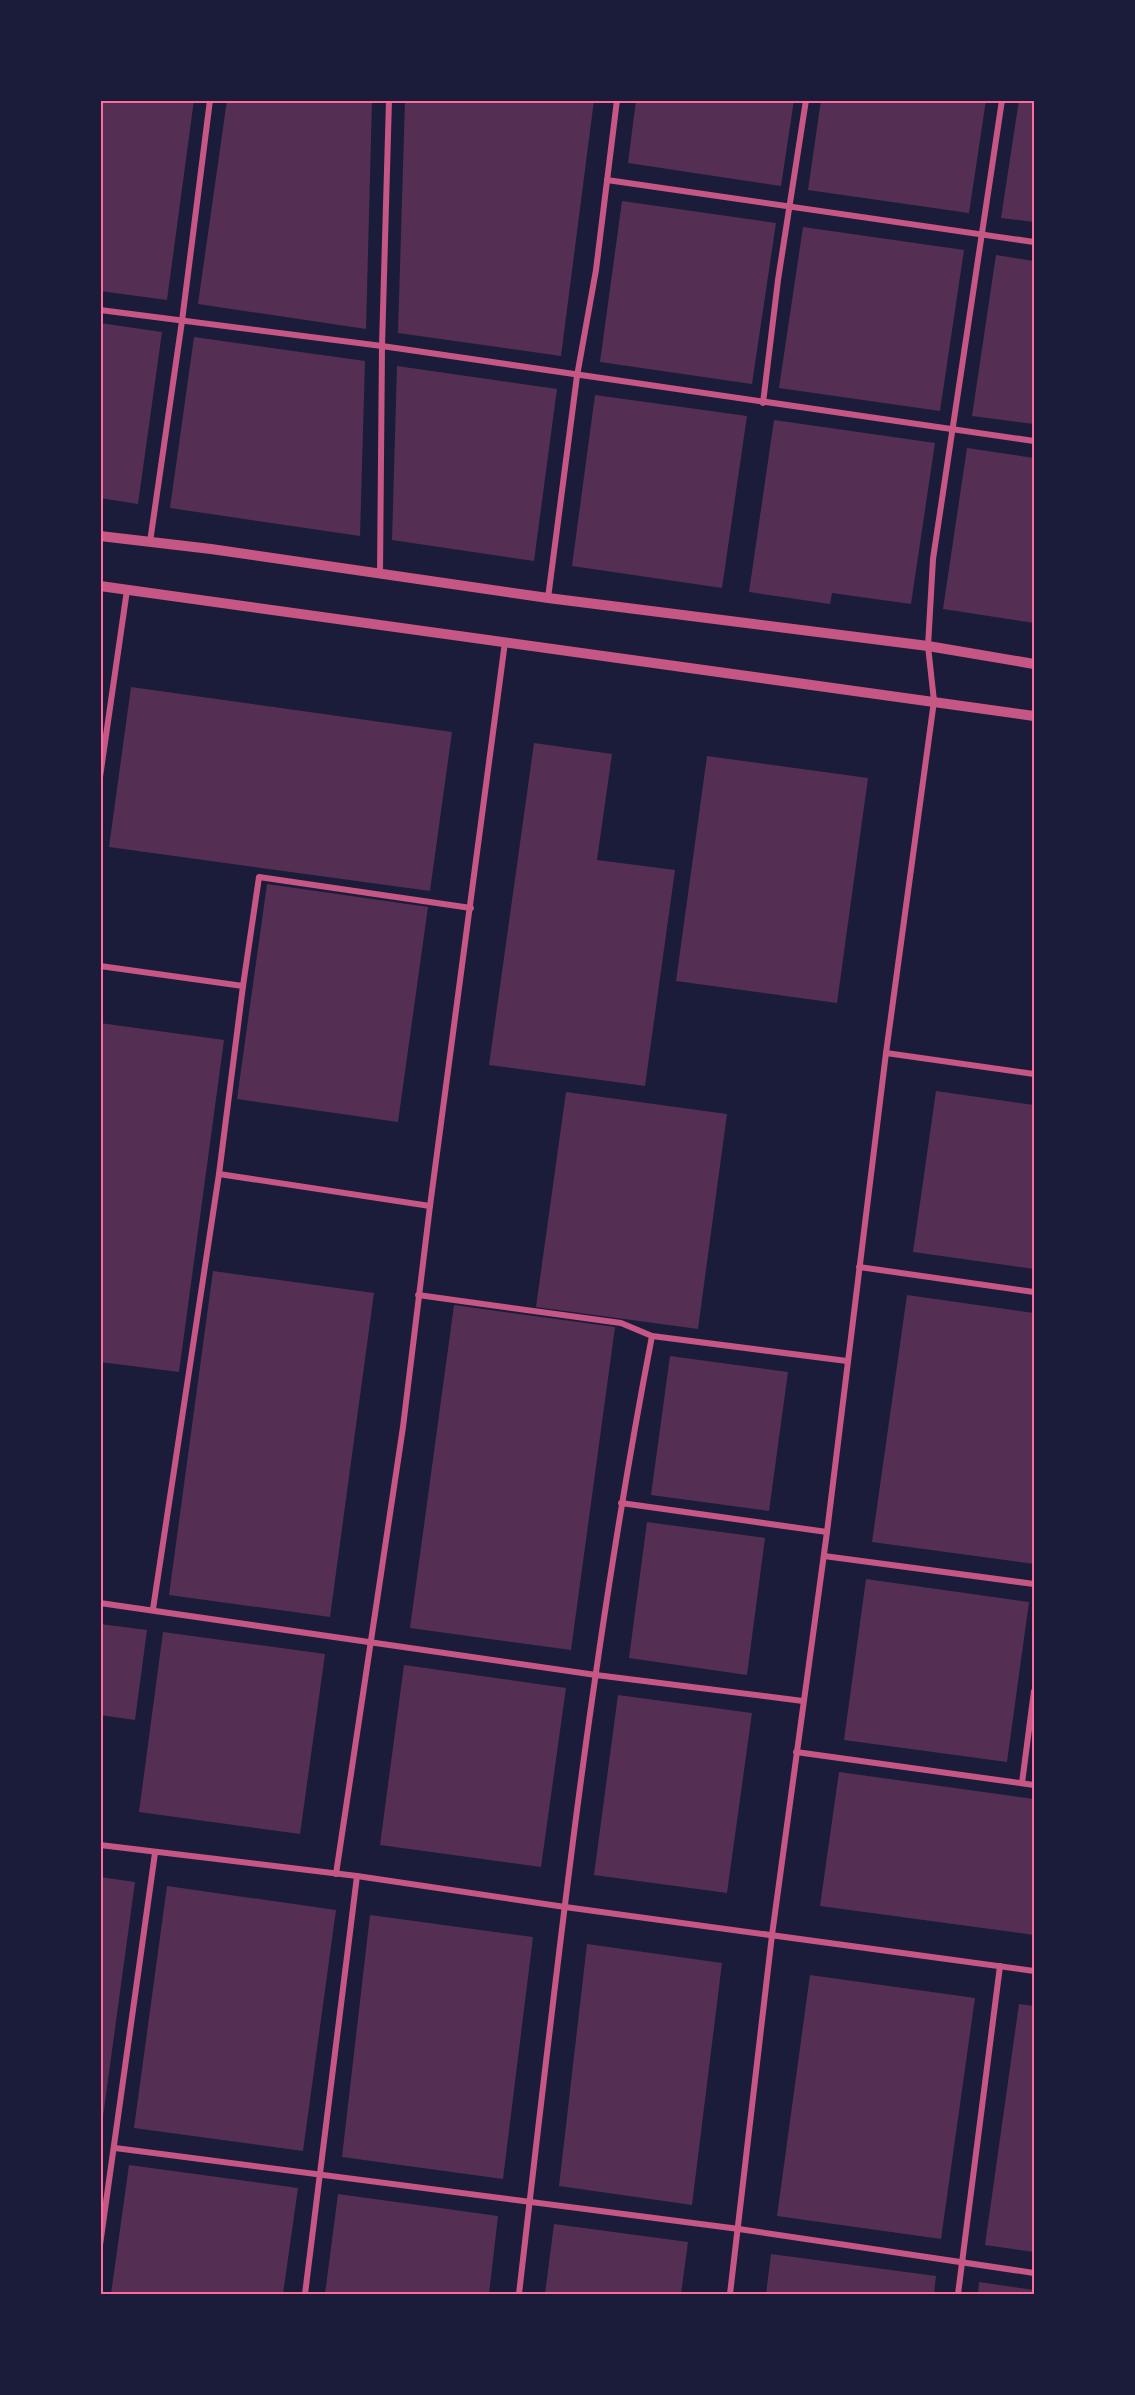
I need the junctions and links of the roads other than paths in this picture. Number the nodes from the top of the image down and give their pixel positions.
1 (210, 100) edge
2 (388, 100) edge
3 (617, 100) edge
4 (806, 100) edge
5 (1002, 100) edge
6 (607, 180) junction
7 (790, 207) junction
8 (982, 235) junction
9 (1035, 242) edge
10 (100, 310) edge
11 (182, 321) junction
12 (382, 346) junction
13 (578, 376) junction
14 (763, 403) junction
15 (952, 431) junction
16 (1035, 441) edge
17 (100, 536) edge
18 (150, 542) junction
19 (380, 574) junction
20 (100, 586) edge
21 (127, 590) junction
22 (548, 598) junction
23 (505, 642) junction
24 (928, 646) junction
25 (1035, 664) edge
26 (934, 701) junction
27 (1035, 716) edge
28 (100, 777) edge
29 (471, 908) junction
30 (100, 966) edge
31 (243, 986) junction
32 (886, 1053) junction
33 (1035, 1074) edge
34 (219, 1174) junction
35 (430, 1206) junction
36 (859, 1268) junction
37 (1035, 1292) edge
38 (418, 1295) junction
39 (652, 1336) junction
40 (847, 1361) junction
41 (621, 1503) junction
42 (827, 1532) junction
43 (824, 1556) junction
44 (1035, 1584) edge
45 (100, 1603) edge
46 (153, 1609) junction
47 (369, 1641) junction
48 (596, 1675) junction
49 (1035, 1691) edge
50 (803, 1701) junction
51 (796, 1752) junction
52 (1022, 1783) junction
53 (1035, 1785) edge
54 (100, 1845) edge
55 (155, 1853) junction
56 (336, 1874) junction
57 (357, 1876) junction
58 (565, 1907) junction
59 (772, 1935) junction
60 (1000, 1966) junction
61 (1035, 1971) edge
62 (115, 2148) junction
63 (321, 2175) junction
64 (530, 2203) junction
65 (739, 2229) junction
66 (100, 2245) edge
67 (963, 2263) junction
68 (1035, 2273) edge
69 (305, 2295) edge
70 (519, 2295) edge
71 (730, 2295) edge
72 (958, 2295) edge

1 - 11 street
2 - 12 street
3 - 6 street
4 - 7 street
5 - 8 street
6 - 7 street
6 - 13 street
7 - 8 street
7 - 14 street
8 - 9 street
8 - 15 street
10 - 11 street
11 - 12 street
11 - 18 street
12 - 13 street
12 - 19 street
13 - 14 street
13 - 22 street
14 - 15 street
15 - 16 street
15 - 24 street
17 - 18 street
18 - 19 street
19 - 22 street
20 - 21 street
21 - 23 street
21 - 28 street
22 - 24 street
23 - 26 street
23 - 29 street
24 - 25 street
24 - 26 street
26 - 27 street
26 - 32 street
29 - 31 street
29 - 35 street
30 - 31 street
31 - 34 street
32 - 33 street
32 - 36 street
34 - 35 street
34 - 46 street
35 - 38 street
36 - 37 street
36 - 40 street
38 - 39 street
38 - 47 street
39 - 40 street
39 - 41 street
40 - 42 street
41 - 42 street
41 - 48 street
42 - 43 street
43 - 44 street
43 - 50 street
45 - 46 street
46 - 47 street
47 - 48 street
47 - 56 street
48 - 50 street
48 - 58 street
49 - 52 street
50 - 51 street
51 - 52 street
51 - 59 street
52 - 53 street
54 - 55 street
55 - 56 street
55 - 62 street
56 - 57 street
57 - 58 street
57 - 63 street
58 - 59 street
58 - 64 street
59 - 60 street
59 - 65 street
60 - 61 street
60 - 67 street
62 - 63 street
62 - 66 street
63 - 64 street
63 - 69 street
64 - 65 street
64 - 70 street
65 - 67 street
65 - 71 street
67 - 68 street
67 - 72 street

